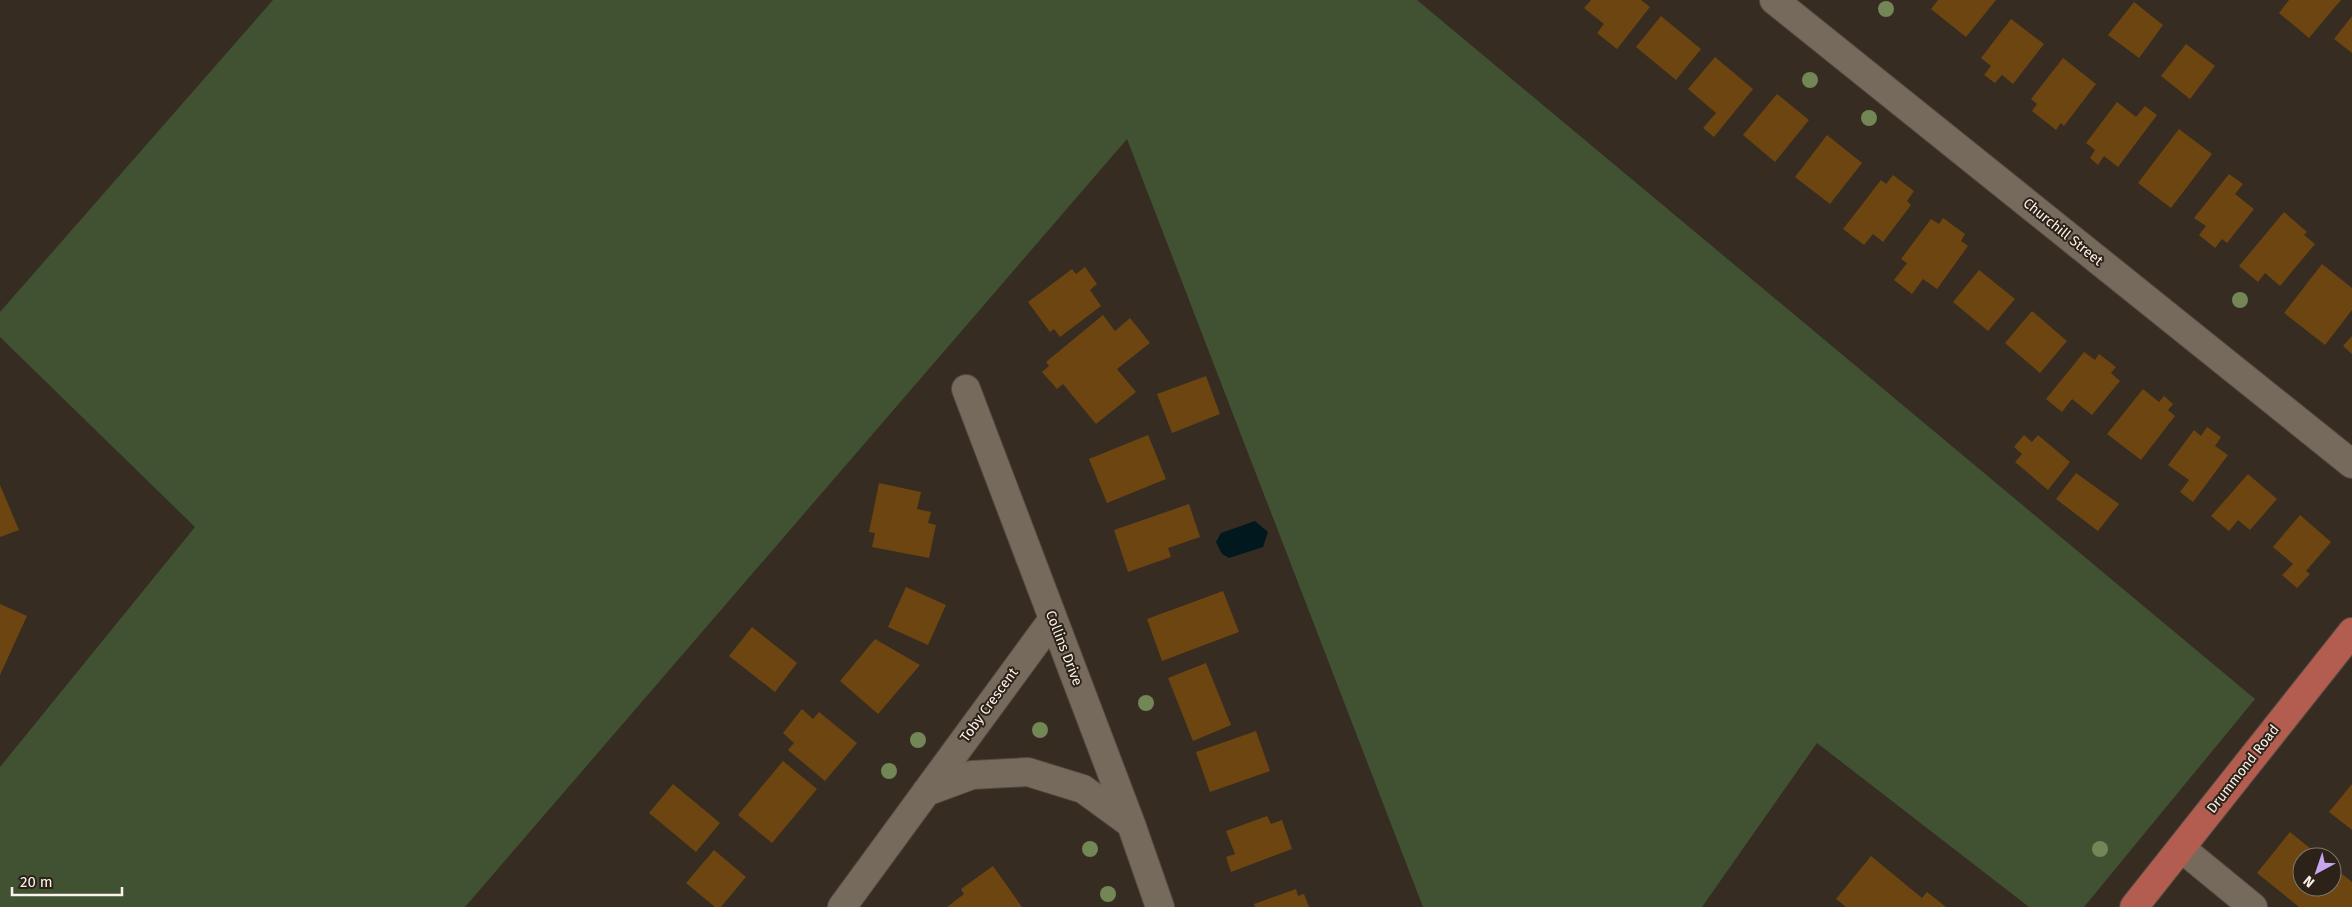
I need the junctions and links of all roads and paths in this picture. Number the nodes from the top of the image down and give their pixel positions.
1 (1774, 0) edge
2 (966, 390) dead end
3 (2352, 464) edge
4 (1054, 618) junction
5 (2352, 632) edge
6 (926, 792) junction
7 (1131, 824) junction
8 (2181, 848) junction
9 (842, 907) edge
10 (1160, 907) edge
11 (2134, 907) edge
12 (2253, 907) edge

1 - 3 street, Churchill Street
2 - 4 street, Collins Drive
4 - 6 street, Toby Crescent
4 - 7 street, Collins Drive
5 - 8 main road, Drummond Road
6 - 7 street
6 - 9 street, Toby Crescent
7 - 10 street, Collins Drive
8 - 11 main road, Drummond Road
8 - 12 street

